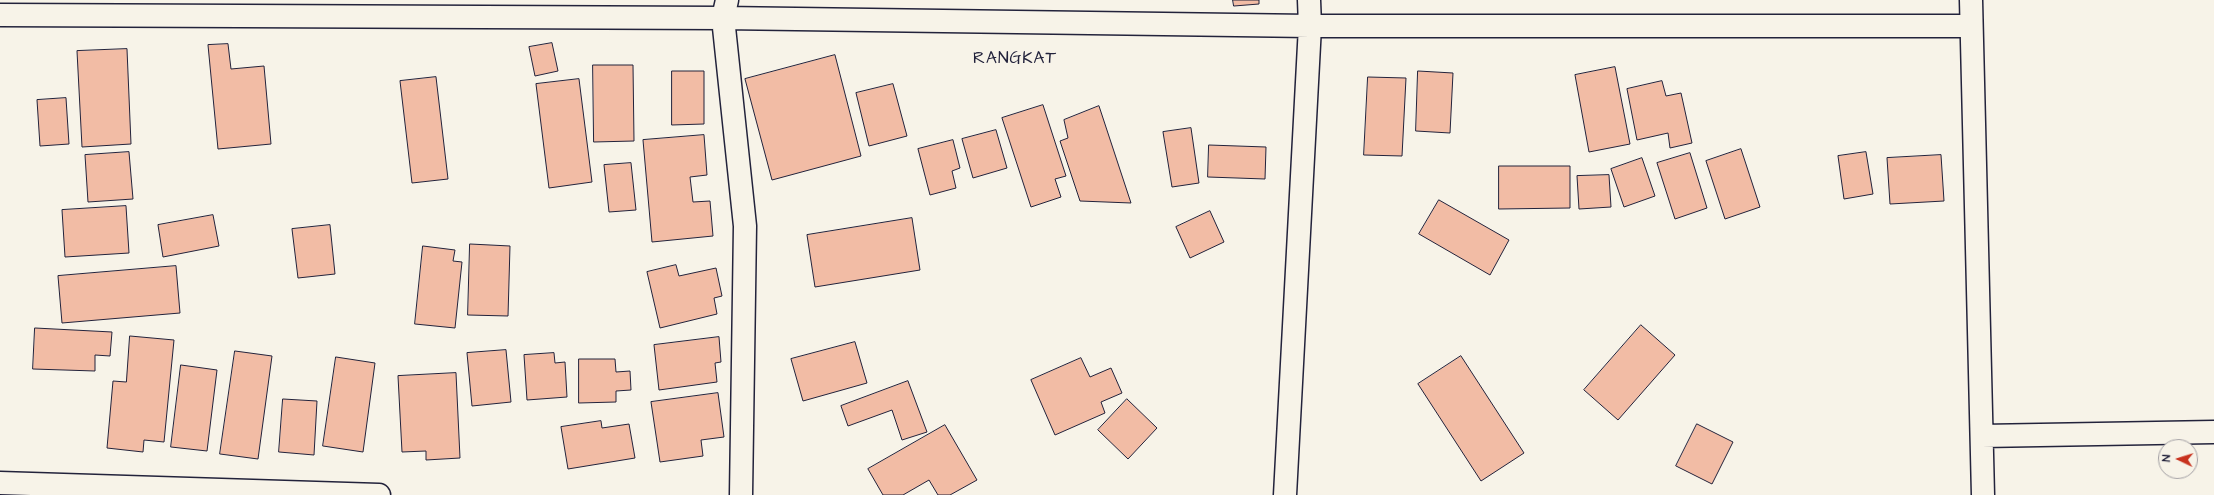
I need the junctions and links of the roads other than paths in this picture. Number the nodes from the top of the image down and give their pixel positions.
1 (1309, 0) edge
2 (1970, 0) edge
3 (725, 9) edge
4 (0, 15) edge
5 (1310, 26) junction
6 (1971, 26) junction
7 (2214, 432) edge
8 (1982, 436) junction
9 (1, 487) edge
10 (379, 495) edge
11 (741, 495) edge
12 (1285, 495) edge
13 (1983, 495) edge

1 - 5 street
2 - 6 street
3 - 4 street
3 - 5 street
3 - 11 street
5 - 6 street
5 - 12 street
6 - 8 street
7 - 8 street
8 - 13 street
9 - 10 street

